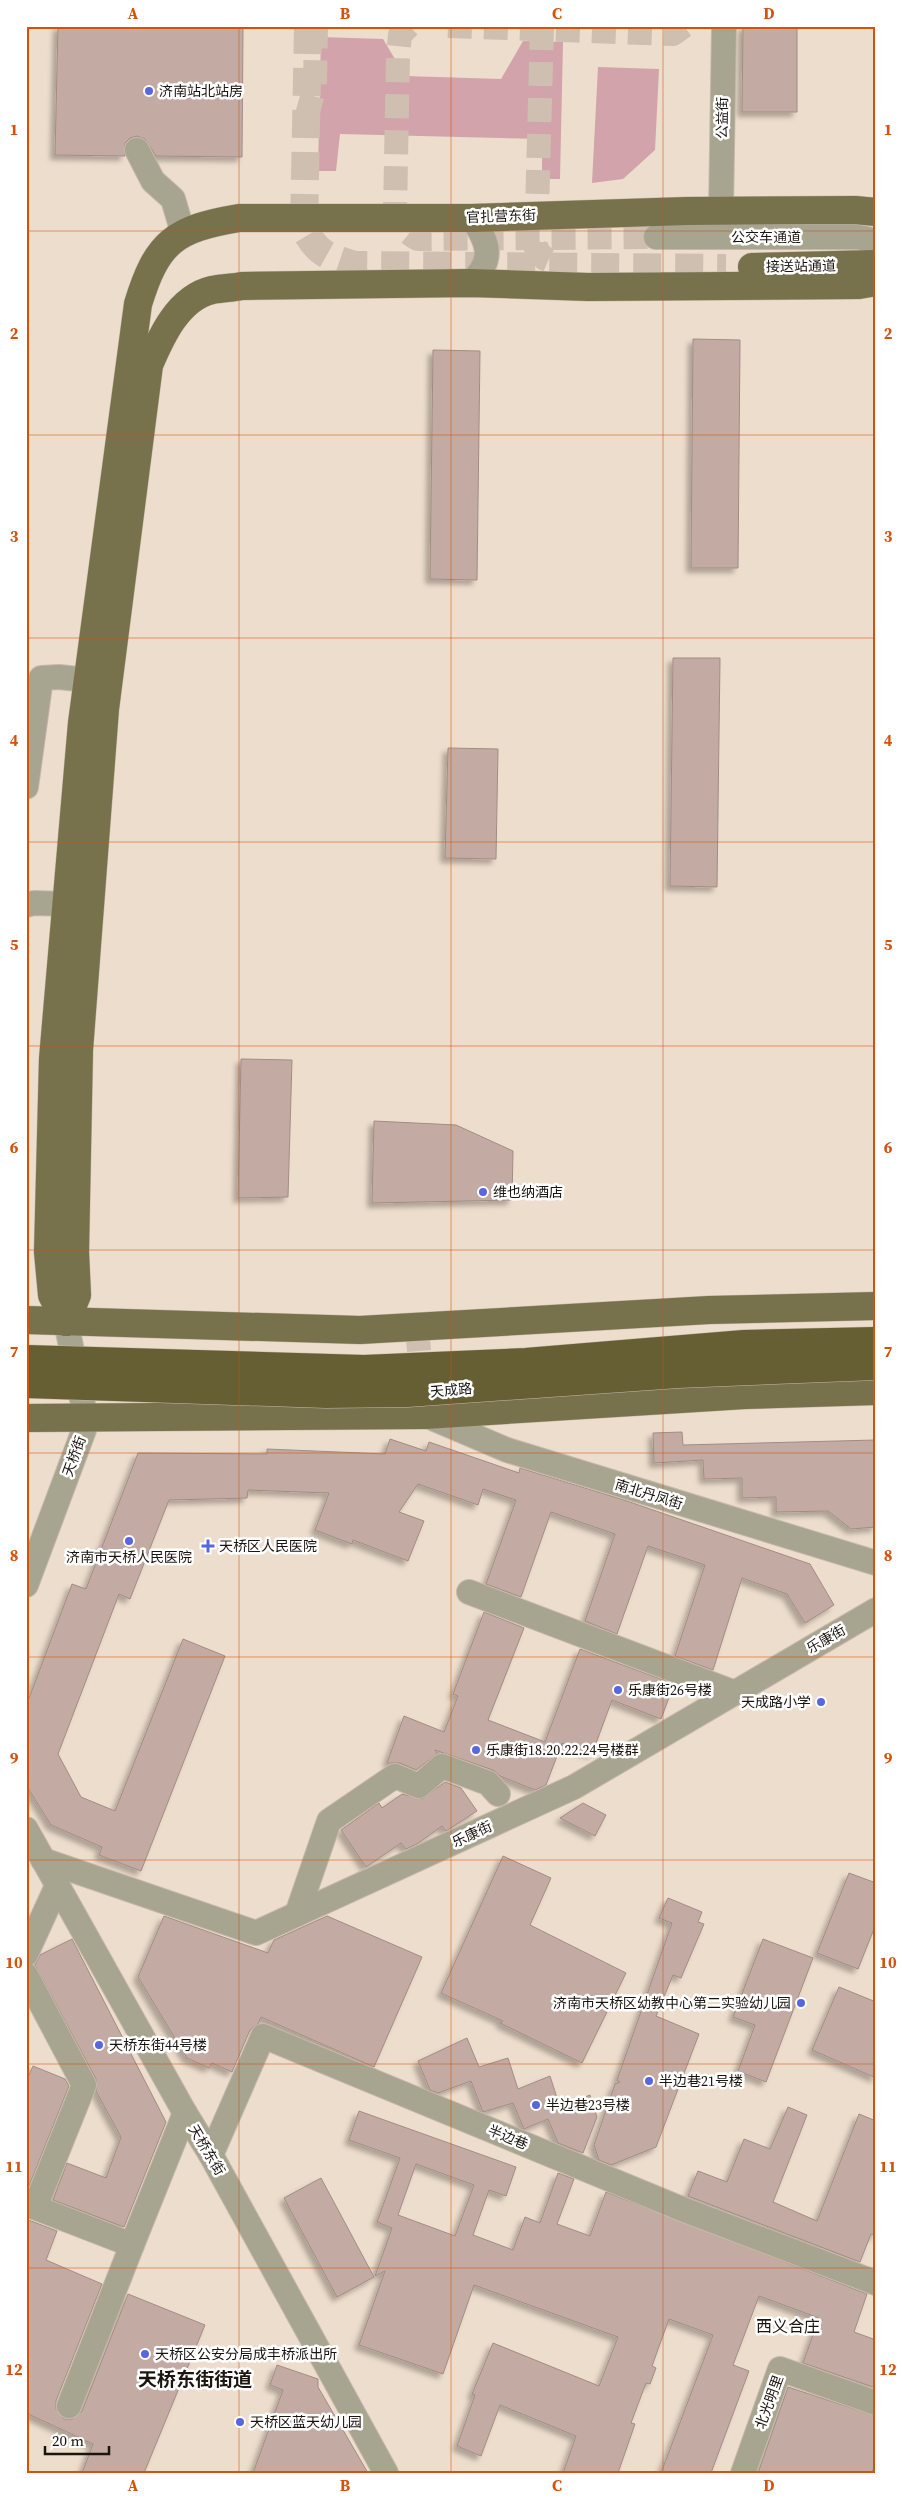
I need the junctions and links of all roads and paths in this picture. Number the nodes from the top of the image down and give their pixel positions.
1 (724, 26) edge
2 (137, 150) dead end
3 (721, 211) junction
4 (876, 212) edge
5 (472, 218) junction
6 (184, 233) junction
7 (656, 238) tunnel mouth
8 (876, 240) edge
9 (876, 264) edge
10 (726, 268) tunnel mouth
11 (876, 282) edge
12 (470, 283) junction
13 (87, 680) junction
14 (26, 787) edge
15 (66, 904) junction
16 (26, 905) edge
17 (876, 1306) edge
18 (26, 1320) edge
19 (66, 1322) junction
20 (876, 1341) edge
21 (26, 1359) edge
22 (876, 1366) edge
23 (26, 1384) edge
24 (876, 1391) edge
25 (425, 1416) junction
26 (26, 1418) edge
27 (86, 1419) junction
28 (876, 1563) edge
29 (26, 1585) edge
30 (469, 1592) dead end
31 (876, 1610) edge
32 (734, 1693) junction
33 (498, 1794) dead end
34 (26, 1829) edge
35 (43, 1860) junction
36 (57, 1886) junction
37 (297, 1914) junction
38 (26, 1954) edge
39 (26, 1975) edge
40 (185, 2113) junction
41 (211, 2155) junction
42 (31, 2206) edge
43 (132, 2245) junction
44 (876, 2282) edge
45 (876, 2403) edge
46 (69, 2406) dead end
47 (386, 2473) edge
48 (742, 2473) edge

1 - 3 street, 公益街
2 - 6 street
3 - 4 main road, 官扎营东街
3 - 5 main road, 官扎营东街
5 - 6 main road, 官扎营东街
5 - 12 street
6 - 13 main road, 官扎营东街
7 - 8 street, 公交车通道
9 - 10 main road, 接送站通道
11 - 12 main road
12 - 19 main road
13 - 14 street
13 - 15 main road, 官扎营东街
15 - 16 street
15 - 19 main road, 官扎营东街
17 - 19 main road
18 - 19 main road
19 - 27 street, 天桥街
20 - 21 highway, 天成路, bridge
22 - 23 highway, 天成路, bridge
24 - 25 main road, 天成路
25 - 27 main road, 天成路
25 - 28 street, 南北丹凤街
26 - 27 main road, 天成路
27 - 29 street, 天桥街
30 - 32 street
31 - 32 street, 乐康街
32 - 37 street, 乐康街
33 - 37 street
34 - 35 street, 天桥东街
35 - 36 street, 天桥东街
35 - 37 street, 乐康街
36 - 38 street
36 - 40 street, 天桥东街
39 - 42 street
40 - 41 street, 天桥东街
40 - 43 street
41 - 44 street, 半边巷
41 - 47 street, 天桥东街
42 - 43 street
43 - 46 street
45 - 48 street, 北光明里

